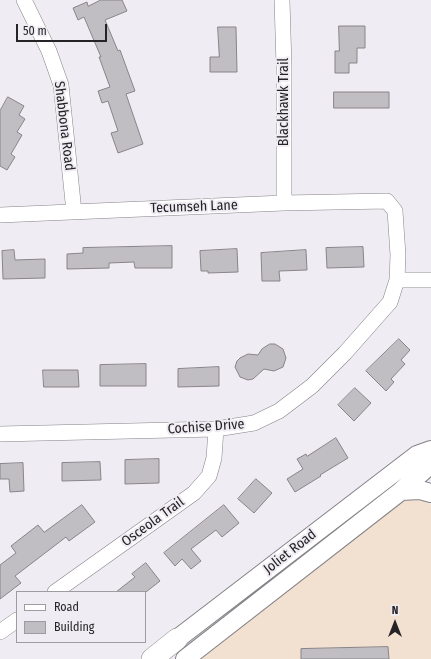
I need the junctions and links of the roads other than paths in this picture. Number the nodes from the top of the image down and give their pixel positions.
1 (24, 0) edge
2 (282, 0) edge
3 (388, 201) joint
4 (284, 203) junction
5 (74, 212) junction
6 (0, 215) edge
7 (397, 280) junction
8 (431, 280) edge
9 (216, 429) junction
10 (0, 434) edge
11 (431, 450) edge
12 (431, 464) edge
13 (401, 491) junction
14 (431, 493) edge
15 (57, 591) edge
16 (16, 621) edge
17 (0, 632) edge
18 (177, 639) joint
19 (152, 659) edge
20 (185, 659) edge

1 - 5 street, Shabbona Road
2 - 4 street, Blackhawk Trail
3 - 4 street, Tecumseh Lane
3 - 7 street, Cochise Drive
4 - 5 street, Tecumseh Lane
5 - 6 street, Tecumseh Lane
7 - 8 street
7 - 9 street, Cochise Drive
9 - 10 street, Cochise Drive
9 - 15 street, Osceola Trail
11 - 18 main road, Joliet Road
12 - 13 main road, Joliet Road
13 - 14 main road
13 - 20 main road, Joliet Road
16 - 17 street
18 - 19 highway, Joliet Road

